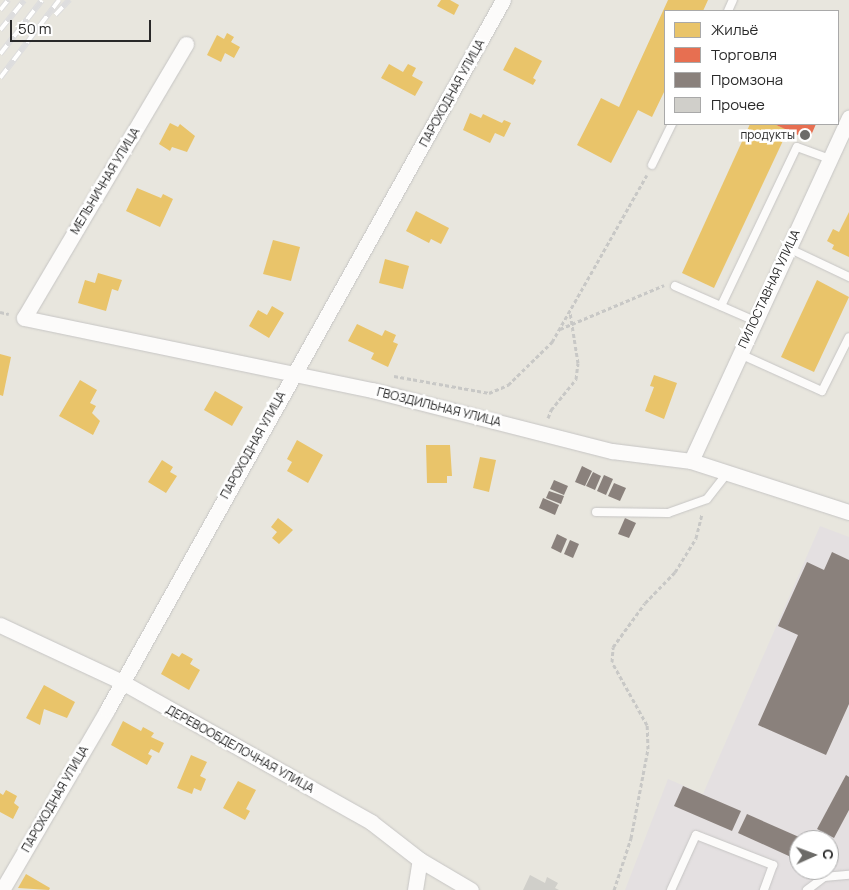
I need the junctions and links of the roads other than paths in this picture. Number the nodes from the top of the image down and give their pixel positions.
1 (503, 0) edge
2 (186, 44) dead end
3 (849, 118) edge
4 (672, 125) edge
5 (830, 159) junction
6 (652, 165) road end
7 (788, 248) junction
8 (849, 277) edge
9 (675, 286) road end
10 (721, 306) junction
11 (24, 318) joint
12 (755, 321) junction
13 (849, 337) edge
14 (740, 354) junction
15 (293, 373) junction
16 (692, 461) junction
17 (727, 473) junction
18 (596, 512) dead end
19 (849, 512) edge
20 (0, 625) edge
21 (120, 681) junction
22 (420, 860) junction
23 (849, 874) edge
24 (2, 890) edge
25 (415, 890) edge
26 (471, 890) edge
27 (671, 890) edge
28 (764, 890) edge
29 (807, 890) edge

1 - 15 street, ПАРОХОДНАЯ УЛИЦА
2 - 11 street, МЕЛЬНИЧНАЯ УЛИЦА
3 - 5 street, ПИЛОСТАВНАЯ УЛИЦА
4 - 6 lane
5 - 7 street, ПИЛОСТАВНАЯ УЛИЦА
5 - 10 lane
7 - 8 lane
7 - 12 street, ПИЛОСТАВНАЯ УЛИЦА
9 - 10 lane
10 - 12 lane
11 - 15 street, ГВОЗДИЛЬНАЯ УЛИЦА
12 - 14 street, ПИЛОСТАВНАЯ УЛИЦА
13 - 14 lane
14 - 16 street, ПИЛОСТАВНАЯ УЛИЦА
15 - 16 street, ГВОЗДИЛЬНАЯ УЛИЦА
15 - 21 street, ПАРОХОДНАЯ УЛИЦА
16 - 17 street, ГВОЗДИЛЬНАЯ УЛИЦА
17 - 18 lane
17 - 19 street, ГВОЗДИЛЬНАЯ УЛИЦА
20 - 21 street, ДЕРЕВООБДЕЛОЧНАЯ УЛИЦА
21 - 22 street, ДЕРЕВООБДЕЛОЧНАЯ УЛИЦА
21 - 24 street, ПАРОХОДНАЯ УЛИЦА
22 - 25 street
22 - 26 street, ДЕРЕВООБДЕЛОЧНАЯ УЛИЦА
23 - 29 lane
27 - 28 lane

